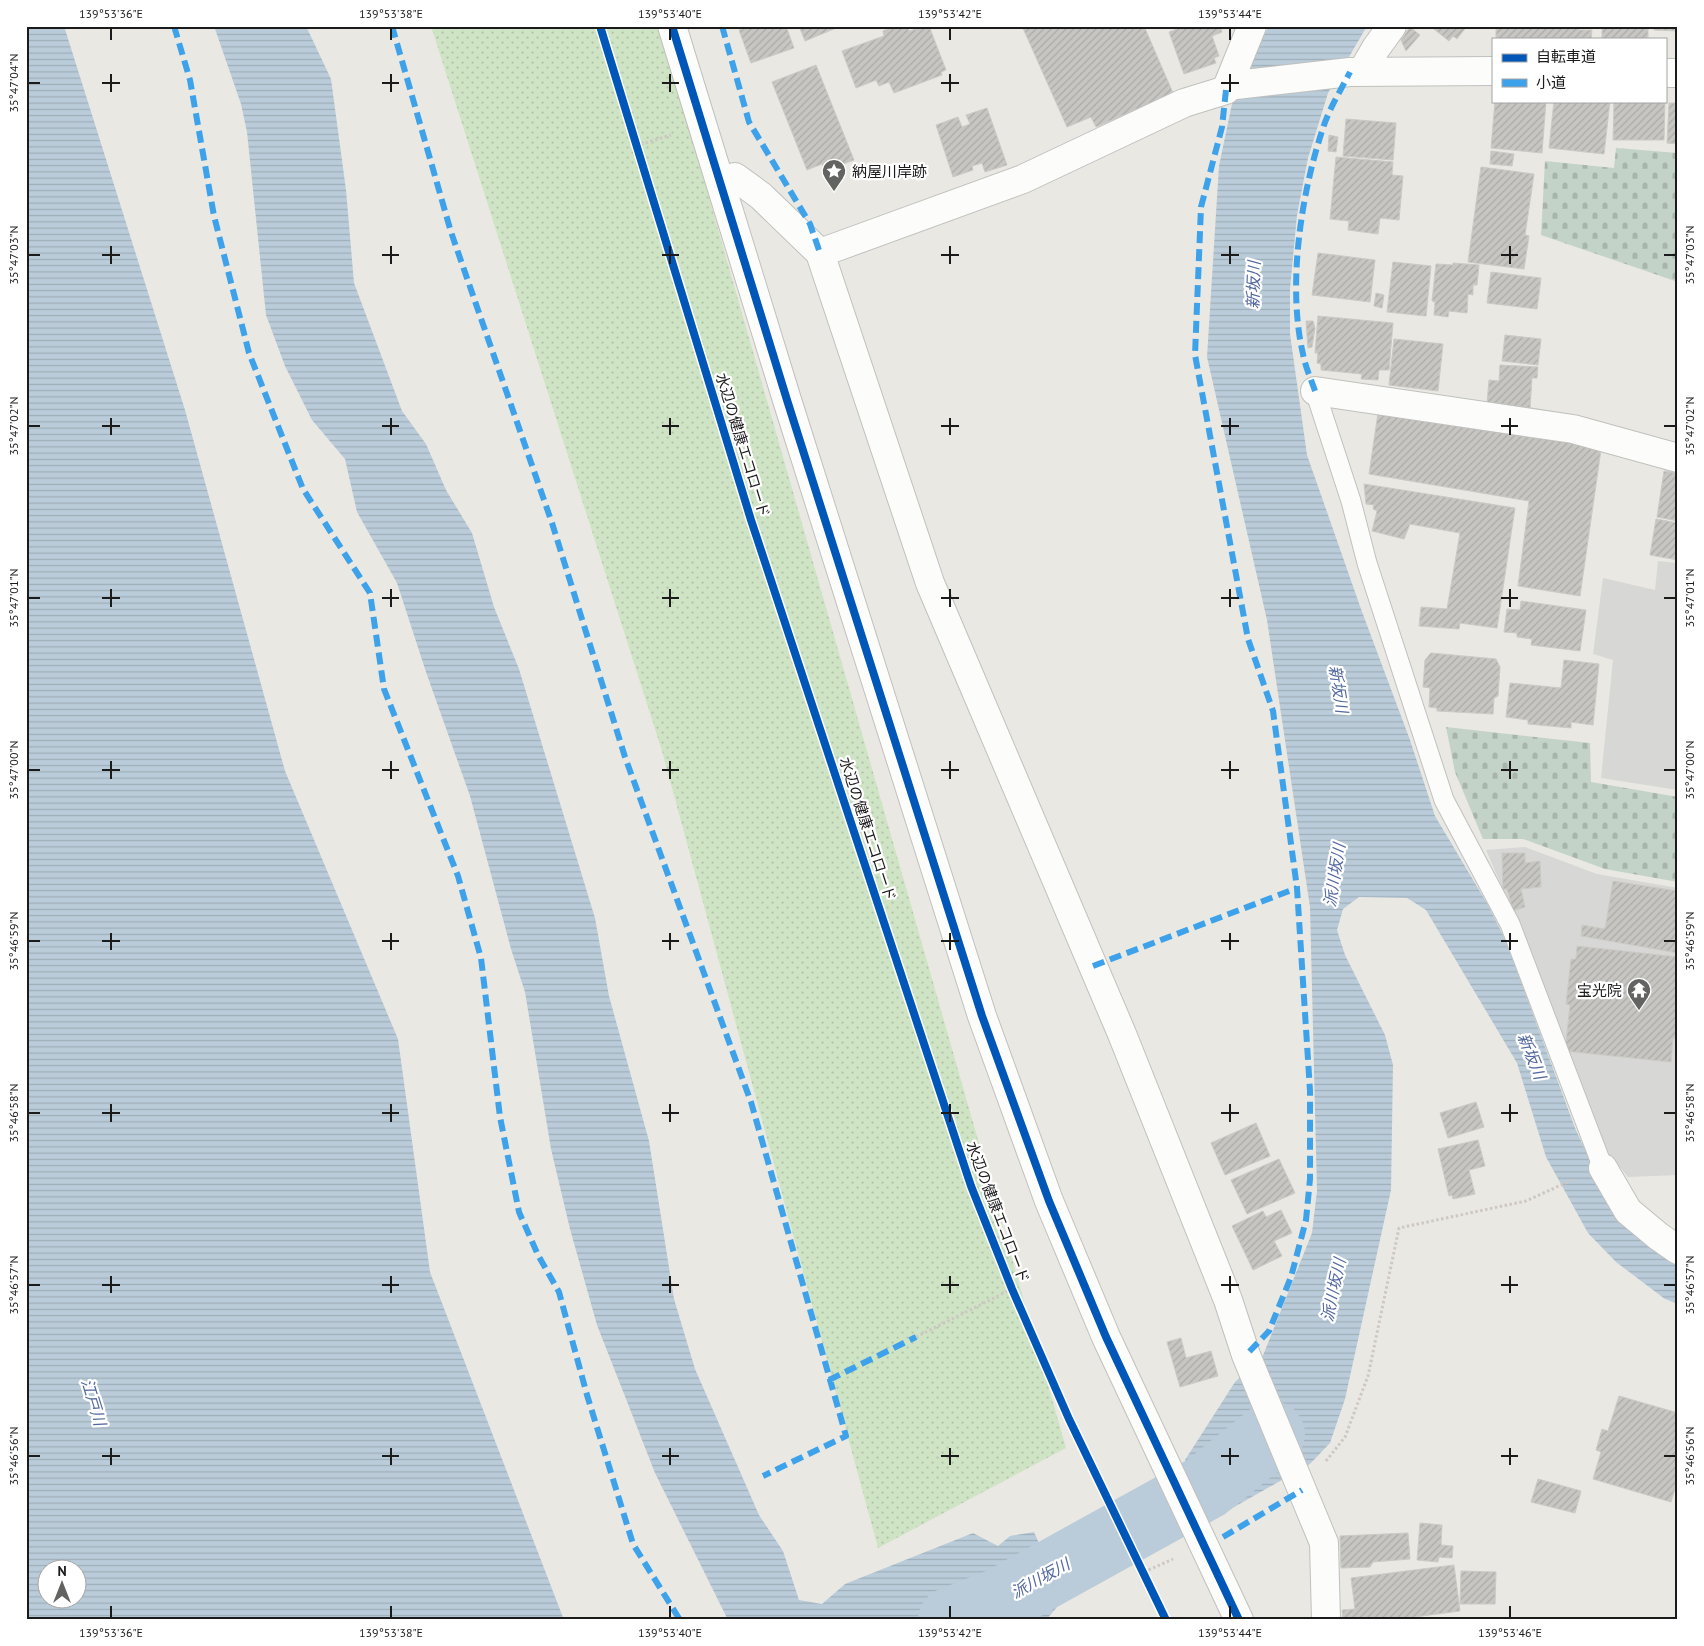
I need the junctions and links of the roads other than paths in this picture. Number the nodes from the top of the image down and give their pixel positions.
1 (672, 26) edge
2 (1252, 26) edge
3 (1392, 26) edge
4 (1492, 71) edge
5 (1356, 72) junction
6 (1227, 86) junction
7 (721, 181) junction
8 (820, 253) junction
9 (1315, 390) joint
10 (1678, 458) edge
11 (1603, 1168) joint
12 (1678, 1250) edge
13 (1239, 1620) edge
14 (1326, 1620) edge

1 - 7 street
2 - 6 street
3 - 5 street
4 - 5 street
5 - 6 street
6 - 8 street
7 - 8 street
7 - 13 street
8 - 14 street
9 - 10 street
9 - 11 lane
11 - 12 street

